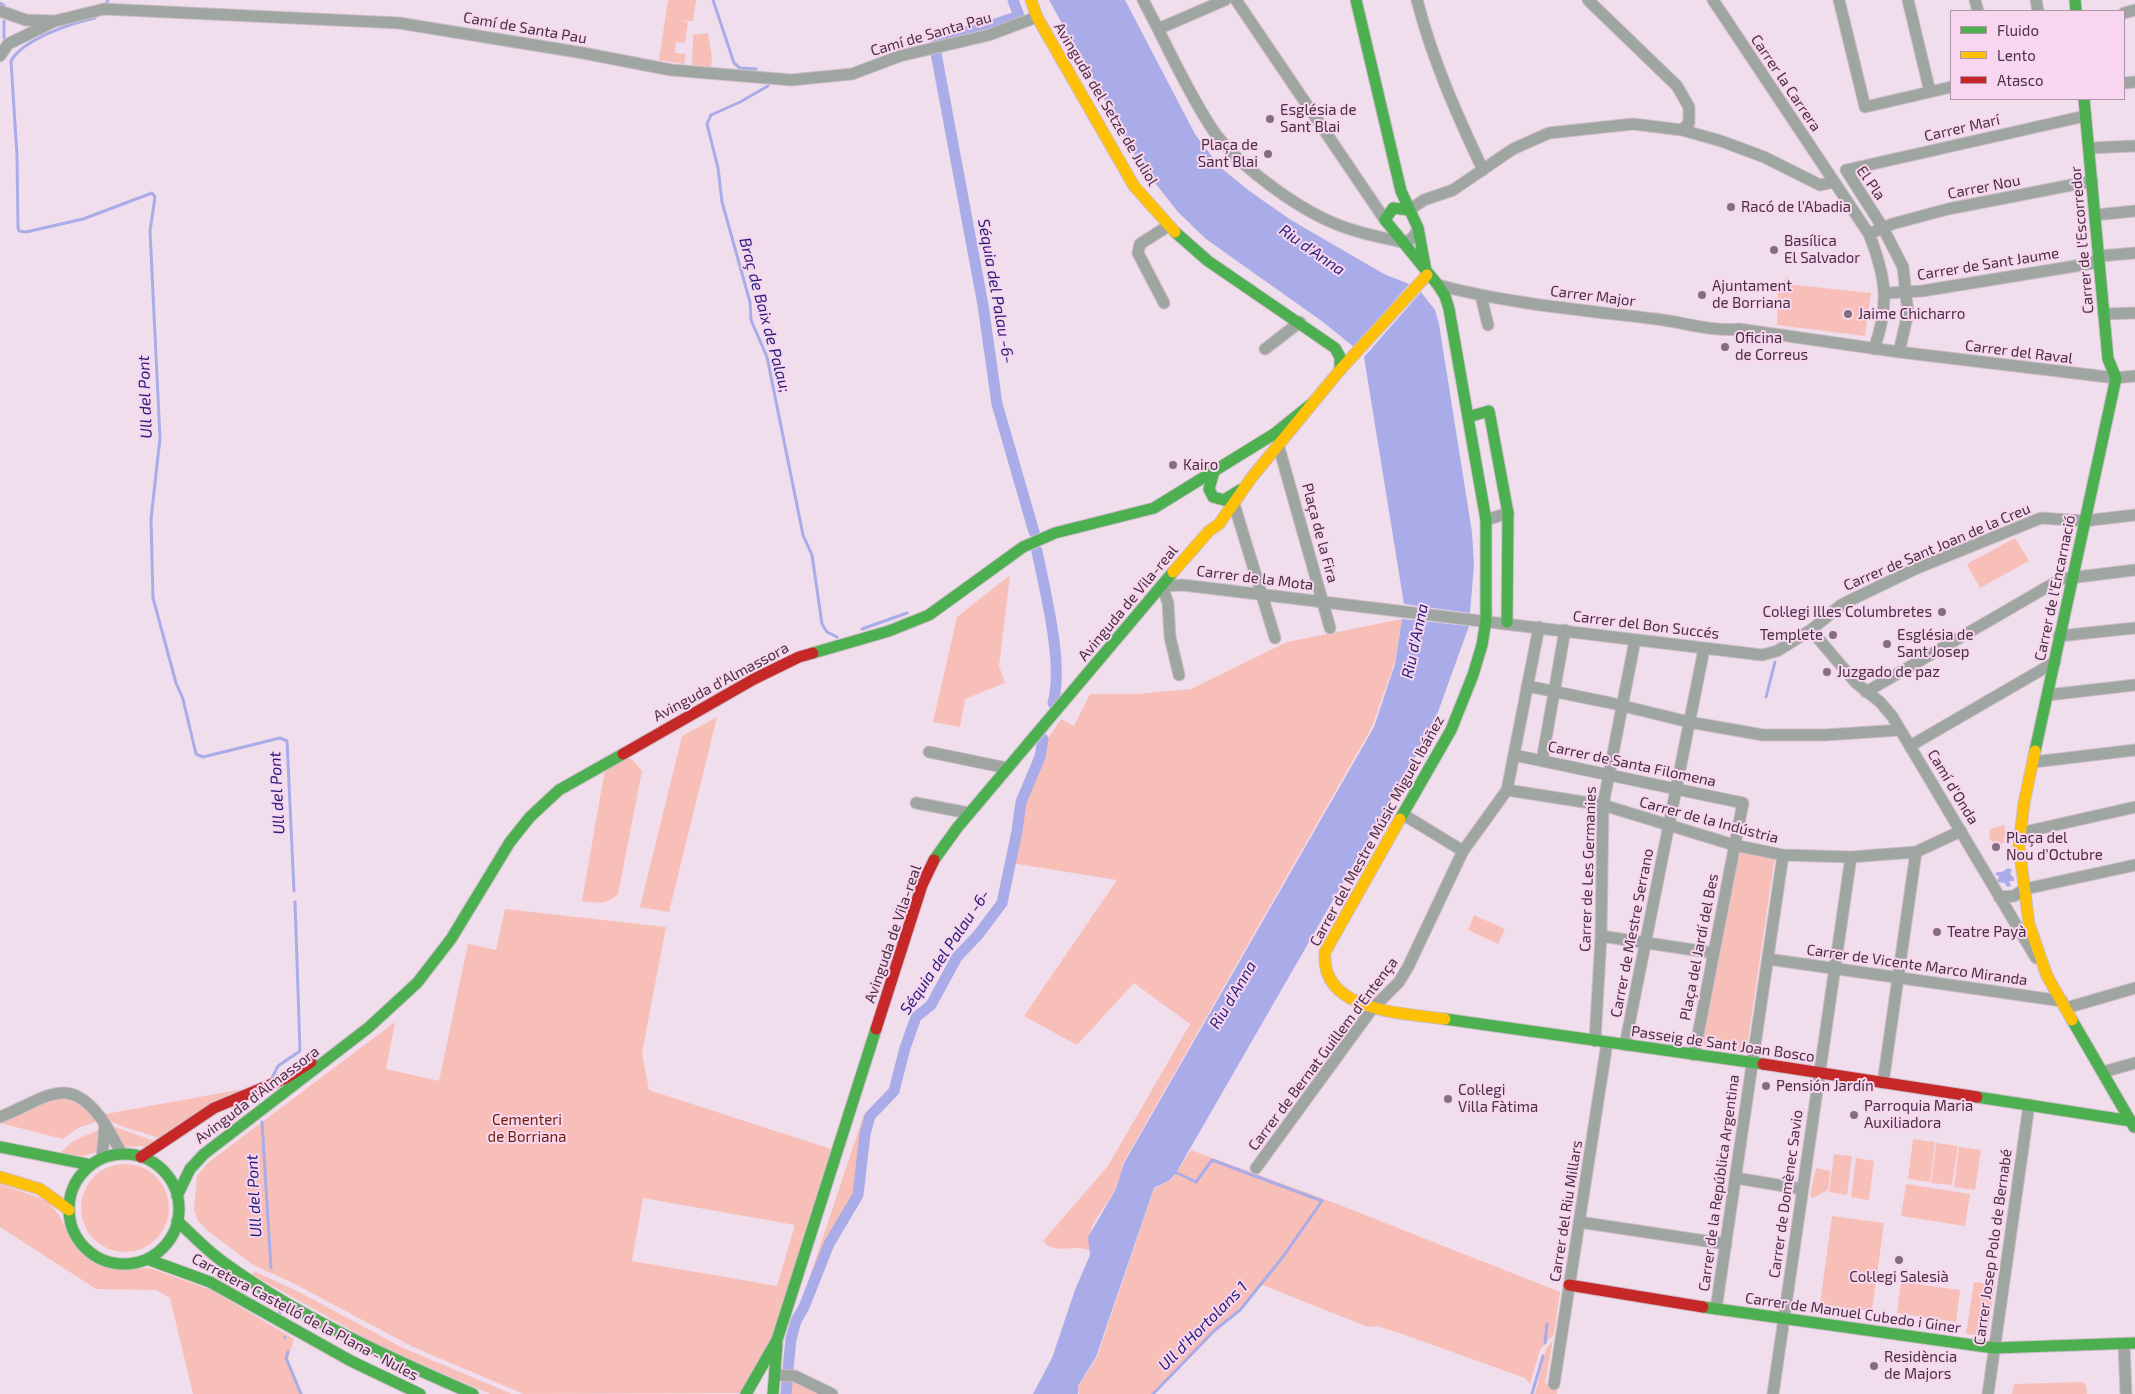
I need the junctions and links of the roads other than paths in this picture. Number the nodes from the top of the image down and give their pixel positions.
1 (1031, 0) edge
2 (1143, 0) edge
3 (1225, 0) edge
4 (1236, 0) edge
5 (1356, 0) edge
6 (1417, 0) edge
7 (1588, 0) edge
8 (1713, 0) edge
9 (1839, 0) edge
10 (1908, 0) edge
11 (1202, 4) edge
12 (0, 11) edge
13 (1037, 17) junction
14 (55, 21) junction
15 (1158, 29) junction
16 (0, 56) edge
17 (1950, 87) edge
18 (1930, 92) junction
19 (2084, 100) edge
20 (2085, 116) junction
21 (1682, 130) junction
22 (2135, 146) edge
23 (2089, 148) junction
24 (1483, 170) junction
25 (1846, 170) junction
26 (2092, 181) junction
27 (1834, 182) junction
28 (1409, 210) junction
29 (2135, 211) edge
30 (2095, 215) junction
31 (1385, 220) junction
32 (1168, 226) junction
33 (1418, 228) junction
34 (1882, 228) junction
35 (1869, 234) junction
36 (1402, 242) junction
37 (2135, 253) edge
38 (2099, 256) junction
39 (1427, 275) junction
40 (1438, 285) junction
41 (1907, 291) junction
42 (1886, 293) junction
43 (1481, 296) junction
44 (1164, 302) dead end
45 (2135, 313) edge
46 (2104, 314) junction
47 (1300, 322) junction
48 (1488, 325) dead end
49 (1265, 349) dead end
50 (1874, 349) junction
51 (1899, 352) junction
52 (1340, 370) junction
53 (2135, 376) edge
54 (2116, 378) junction
55 (1468, 417) junction
56 (1276, 439) junction
57 (1231, 461) junction
58 (1216, 468) junction
59 (1245, 487) junction
60 (1181, 493) junction
61 (1213, 498) junction
62 (1234, 504) junction
63 (1508, 513) junction
64 (2135, 515) edge
65 (1486, 520) junction
66 (2084, 521) junction
67 (1209, 531) junction
68 (1177, 567) junction
69 (2135, 570) edge
70 (2072, 577) junction
71 (1183, 585) junction
72 (1162, 586) junction
73 (1262, 594) junction
74 (1324, 601) junction
75 (1471, 619) joint
76 (1486, 620) junction
77 (1507, 622) junction
78 (1539, 627) junction
79 (1330, 628) dead end
80 (2135, 628) edge
81 (1565, 630) junction
82 (1811, 630) junction
83 (2059, 636) junction
84 (1275, 638) dead end
85 (1635, 640) junction
86 (1704, 648) junction
87 (2055, 662) junction
88 (1179, 675) dead end
89 (2135, 685) edge
90 (1527, 686) junction
91 (1553, 691) junction
92 (1866, 692) junction
93 (2048, 695) junction
94 (1622, 706) junction
95 (1689, 722) junction
96 (1900, 730) junction
97 (1910, 746) junction
98 (2135, 750) edge
99 (929, 752) dead end
100 (1514, 755) junction
101 (1542, 760) junction
102 (2034, 762) junction
103 (1007, 768) junction
104 (1608, 774) junction
105 (1676, 788) junction
106 (1507, 790) junction
107 (916, 803) dead end
108 (1743, 803) joint
109 (1603, 805) junction
110 (2135, 807) edge
111 (969, 813) junction
112 (1404, 815) junction
113 (1669, 827) junction
114 (1961, 831) junction
115 (2020, 834) junction
116 (1734, 845) junction
117 (1463, 851) junction
118 (1916, 852) junction
119 (1783, 855) junction
120 (1850, 857) junction
121 (2135, 865) edge
122 (2025, 889) junction
123 (1999, 897) junction
124 (1601, 936) junction
125 (1646, 941) junction
126 (1714, 953) junction
127 (1768, 959) junction
128 (1834, 968) junction
129 (1324, 972) joint
130 (2047, 976) junction
131 (1899, 979) junction
132 (2135, 988) edge
133 (2064, 1005) junction
134 (1372, 1009) junction
135 (368, 1028) junction
136 (1601, 1042) junction
137 (1625, 1046) junction
138 (1694, 1055) junction
139 (1751, 1062) junction
140 (2135, 1063) edge
141 (2103, 1072) junction
142 (1819, 1074) junction
143 (1884, 1083) junction
144 (2029, 1105) junction
145 (0, 1118) edge
146 (2134, 1123) edge
147 (105, 1124) junction
148 (0, 1147) edge
149 (122, 1154) junction
150 (141, 1157) junction
151 (102, 1158) junction
152 (91, 1165) junction
153 (1256, 1168) dead end
154 (0, 1178) edge
155 (1736, 1178) junction
156 (1802, 1190) junction
157 (177, 1196) junction
158 (69, 1210) junction
159 (178, 1221) junction
160 (1579, 1222) junction
161 (1726, 1244) junction
162 (147, 1258) junction
163 (1569, 1285) junction
164 (1716, 1309) junction
165 (1784, 1319) junction
166 (777, 1340) junction
167 (2129, 1343) edge
168 (1994, 1348) junction
169 (775, 1375) junction
170 (1554, 1384) dead end
171 (420, 1394) edge
172 (473, 1394) edge
173 (746, 1394) edge
174 (773, 1394) edge
175 (832, 1394) edge
176 (1773, 1394) edge
177 (1988, 1394) edge
178 (2126, 1394) edge

1 - 13 street, Avinguda del Setze de Juliol
2 - 15 street
3 - 11 street
4 - 31 street
5 - 28 street
6 - 24 street
7 - 21 street
8 - 27 street, Carrer la Carrera
9 - 18 street
10 - 18 street
11 - 15 street
12 - 14 street, Camí de Santa Pau
13 - 14 street, Camí de Santa Pau
13 - 32 street, Avinguda del Setze de Juliol
14 - 16 street
15 - 36 street
17 - 18 street
19 - 20 street, Carrer de l'Escorredor
20 - 23 street, Carrer de l'Escorredor
20 - 25 street, Carrer Marí
21 - 24 street
21 - 27 street
22 - 23 street
23 - 26 street, Carrer de l'Escorredor
24 - 28 street
25 - 27 street, El Pla
25 - 34 street, El Pla
26 - 30 street, Carrer de l'Escorredor
26 - 34 street, Carrer Nou
27 - 35 street, El Pla
28 - 31 street
28 - 33 street
29 - 30 street
30 - 38 street, Carrer de l'Escorredor
31 - 36 street
32 - 44 street
32 - 47 street, Avinguda del Setze de Juliol
33 - 36 street
33 - 39 street
34 - 35 street
34 - 41 street, El Pla
35 - 42 street, El Pla
36 - 39 street
37 - 38 street, Carrer de Sant Jaume
38 - 41 street, Carrer de Sant Jaume
38 - 46 street, Carrer de l'Escorredor
39 - 40 street
39 - 52 street
40 - 43 street, Carrer Major
40 - 55 street, Carrer del Mestre Músic Miguel Ibáñez
41 - 42 street
41 - 51 street, El Pla
42 - 50 street, El Pla
43 - 48 street
43 - 50 street, Carrer Major
45 - 46 street
46 - 54 street, Carrer de l'Escorredor
47 - 49 street
47 - 52 street, Avinguda del Setze de Juliol
50 - 51 street
51 - 54 street, Carrer del Raval
52 - 56 street
53 - 54 street, Carrer del Raval
54 - 66 street, Carrer de l'Encarnació
55 - 63 street
55 - 65 street, Carrer del Mestre Músic Miguel Ibáñez
56 - 57 street, Avinguda d'Almassora
56 - 59 street, Avinguda de Vila-real
56 - 74 street, Plaça de la Fira
57 - 58 street, Avinguda d'Almassora
57 - 59 street
58 - 60 street, Avinguda d'Almassora
58 - 61 street, Avinguda de Vila-real
59 - 61 street, Avinguda de Vila-real
59 - 62 street, Avinguda de Vila-real
60 - 61 street
60 - 135 street, Avinguda d'Almassora
61 - 67 street, Avinguda de Vila-real
62 - 67 street, Avinguda de Vila-real
62 - 73 street
63 - 65 street
63 - 77 street
64 - 66 street, Carrer de Sant Joan de la Creu
65 - 76 street, Carrer del Mestre Músic Miguel Ibáñez
66 - 70 street, Carrer de l'Encarnació
66 - 82 street, Carrer de Sant Joan de la Creu
67 - 68 street, Avinguda de Vila-real
68 - 71 street, Carrer de la Mota
68 - 72 street, Avinguda de Vila-real
69 - 70 street
70 - 83 street, Carrer de l'Encarnació
70 - 92 street
71 - 72 street, Carrer de la Mota
71 - 73 street, Carrer de la Mota
72 - 88 street
72 - 103 street, Avinguda de Vila-real
73 - 74 street, Carrer de la Mota
73 - 84 street
74 - 75 street, Plaça de la Fira
74 - 79 street
75 - 76 street, Carrer del Bon Succés
76 - 77 street, Carrer del Bon Succés
76 - 112 street, Carrer del Mestre Músic Miguel Ibáñez
77 - 78 street, Carrer del Bon Succés
78 - 81 street, Carrer del Bon Succés
78 - 90 street, Carrer de Bernat Guillem d'Entença
80 - 83 street
81 - 85 street, Carrer del Bon Succés
81 - 91 street
82 - 86 street, Carrer del Bon Succés
82 - 92 street, Camí d'Onda
83 - 87 street, Carrer de l'Encarnació
85 - 86 street, Carrer del Bon Succés
85 - 94 street, Carrer de Les Germanies
86 - 95 street, Carrer de Mestre Serrano
87 - 93 street, Carrer de l'Encarnació
87 - 97 street
89 - 93 street
90 - 91 street
90 - 100 street, Carrer de Bernat Guillem d'Entença
91 - 94 street
91 - 101 street
92 - 96 street, Camí d'Onda
93 - 102 street, Carrer de l'Encarnació
94 - 95 street
94 - 104 street, Carrer de Les Germanies
95 - 96 street
95 - 105 street, Carrer de Mestre Serrano
96 - 97 street, Camí d'Onda
97 - 114 street, Camí d'Onda
98 - 102 street
99 - 103 street
100 - 101 street, Carrer de Santa Filomena
100 - 106 street, Carrer de Bernat Guillem d'Entença
101 - 104 street, Carrer de Santa Filomena
102 - 115 street, Carrer de l'Encarnació
103 - 111 street, Avinguda de Vila-real
104 - 105 street, Carrer de Santa Filomena
104 - 109 street, Carrer de Les Germanies
105 - 108 street, Carrer de Santa Filomena
105 - 113 street, Carrer de Mestre Serrano
106 - 109 street, Carrer de la Indústria
106 - 117 street, Carrer de Bernat Guillem d'Entença
107 - 111 street
108 - 116 street, Plaça del Jardí del Bes
109 - 113 street, Carrer de la Indústria
109 - 124 street, Carrer de Les Germanies
110 - 115 street
111 - 166 street, Avinguda de Vila-real
112 - 117 street
112 - 129 street, Carrer del Mestre Músic Miguel Ibáñez
113 - 116 street, Carrer de la Indústria
113 - 125 street, Carrer de Mestre Serrano
114 - 118 street, Carrer de la Indústria
114 - 123 street, Camí d'Onda
115 - 122 street
116 - 119 street, Carrer de la Indústria
116 - 126 street, Plaça del Jardí del Bes
117 - 134 street, Carrer de Bernat Guillem d'Entença
118 - 120 street, Carrer de la Indústria
118 - 131 street
119 - 120 street, Carrer de la Indústria
119 - 127 street
120 - 128 street, Carrer de Domènec Savio
121 - 122 street
122 - 123 street
122 - 130 street, Camí d'Onda
123 - 130 street, Camí d'Onda
124 - 125 street
124 - 136 street, Carrer de Les Germanies
125 - 126 street
125 - 137 street, Carrer de Mestre Serrano
126 - 138 street, Plaça del Jardí del Bes
127 - 128 street, Carrer de Vicente Marco Miranda
127 - 139 street
128 - 131 street, Carrer de Vicente Marco Miranda
128 - 142 street, Carrer de Domènec Savio
129 - 134 street, Passeig de Sant Joan Bosco
130 - 133 street, Camí d'Onda
131 - 133 street, Carrer de Vicente Marco Miranda
131 - 143 street
132 - 133 street
133 - 141 street, Camí d'Onda
134 - 136 street, Passeig de Sant Joan Bosco
134 - 153 street, Carrer de Bernat Guillem d'Entença
135 - 150 street, Avinguda d'Almassora
135 - 157 street, Avinguda d'Almassora
136 - 137 street, Passeig de Sant Joan Bosco
136 - 160 street, Carrer del Riu Millars
137 - 138 street, Passeig de Sant Joan Bosco
138 - 139 street, Passeig de Sant Joan Bosco
139 - 142 street, Passeig de Sant Joan Bosco
139 - 155 street, Carrer de la República Argentina
140 - 141 street
141 - 146 street, Camí d'Onda
142 - 143 street, Passeig de Sant Joan Bosco
142 - 156 street, Carrer de Domènec Savio
143 - 144 street, Passeig de Sant Joan Bosco
144 - 146 street, Passeig de Sant Joan Bosco
144 - 168 street, Carrer Josep Polo de Bernabé
145 - 147 street
147 - 149 street
147 - 151 street
148 - 152 street
149 - 150 street
149 - 151 street
150 - 157 street
151 - 152 street
152 - 158 street
154 - 158 street
155 - 156 street
155 - 161 street, Carrer de la República Argentina
156 - 165 street, Carrer de Domènec Savio
157 - 159 street
158 - 162 street
159 - 162 street
159 - 172 street, Carretera Castelló de la Plana - Nules
160 - 161 street
160 - 163 street, Carrer del Riu Millars
161 - 164 street, Carrer de la República Argentina
162 - 171 street, Carretera Castelló de la Plana - Nules
163 - 164 street, Carrer de Manuel Cubedo i Giner
163 - 170 street, Carrer del Riu Millars
164 - 165 street, Carrer de Manuel Cubedo i Giner
165 - 168 street, Carrer de Manuel Cubedo i Giner
165 - 176 street, Carrer de Domènec Savio
166 - 169 street, Avinguda de Vila-real
166 - 173 street, Avinguda de Vila-real
167 - 168 street, Carrer de Manuel Cubedo i Giner
167 - 178 street
168 - 177 street, Carrer Josep Polo de Bernabé
169 - 174 street, Avinguda de Vila-real
169 - 175 street

